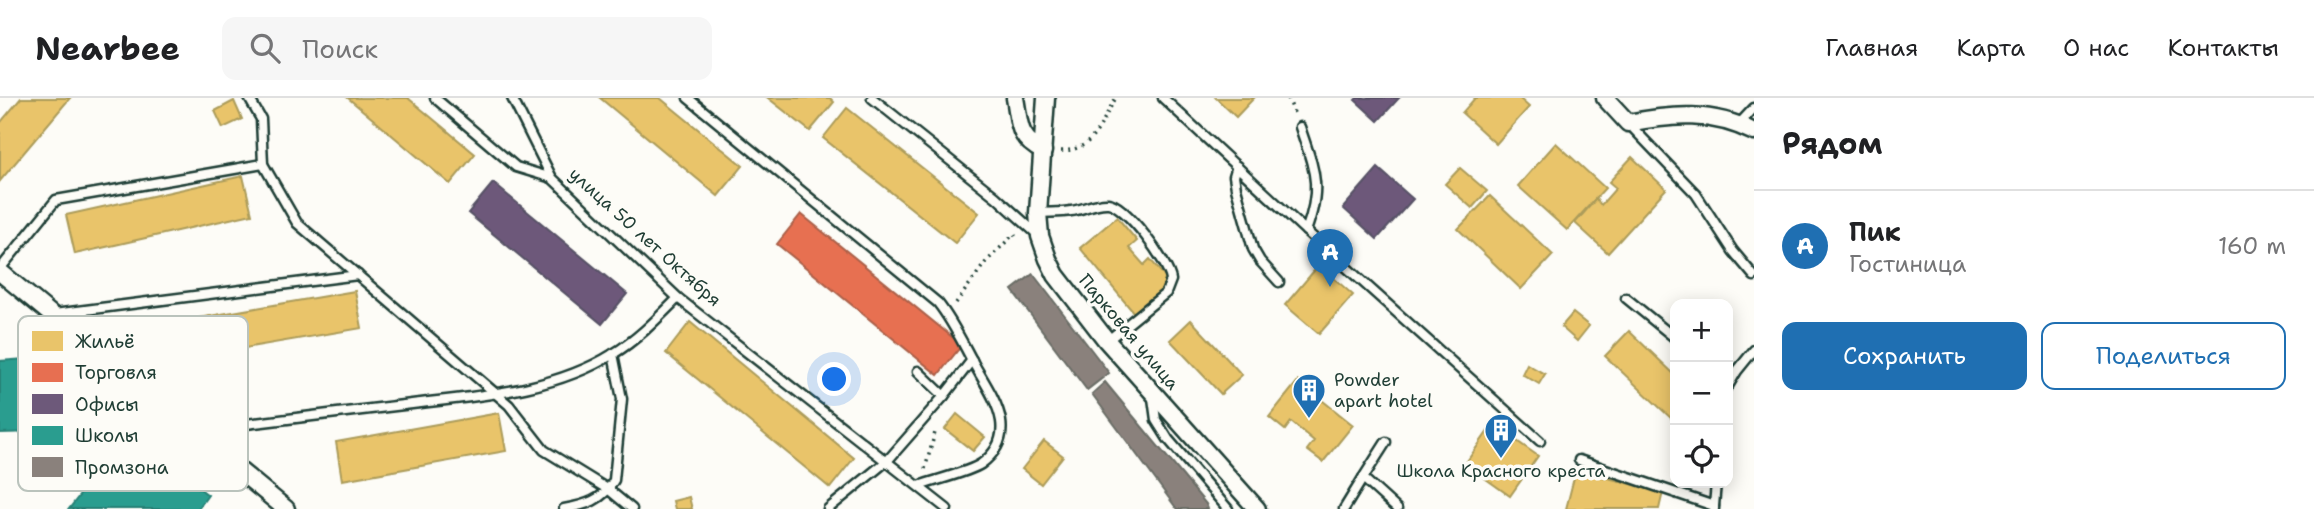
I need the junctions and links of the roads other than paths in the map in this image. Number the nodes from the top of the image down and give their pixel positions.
1 (249, 98) edge
2 (435, 98) edge
3 (512, 98) edge
4 (688, 98) edge
5 (872, 98) edge
6 (1015, 98) edge
7 (1046, 98) edge
8 (1163, 98) edge
9 (1605, 98) edge
10 (1754, 108) edge
11 (1628, 123) junction
12 (1739, 124) junction
13 (1300, 127) dead end
14 (1754, 132) edge
15 (1043, 151) junction
16 (264, 164) junction
17 (1237, 166) junction
18 (552, 178) junction
19 (1038, 213) junction
20 (1306, 231) junction
21 (1040, 236) junction
22 (0, 270) edge
23 (358, 275) junction
24 (1754, 276) edge
25 (1279, 282) dead end
26 (678, 298) junction
27 (1626, 298) dead end
28 (54, 314) junction
29 (56, 316) edge
30 (1670, 334) edge
31 (1107, 341) junction
32 (1754, 350) edge
33 (613, 354) junction
34 (972, 360) junction
35 (918, 370) dead end
36 (1733, 377) edge
37 (1152, 391) junction
38 (496, 394) junction
39 (944, 396) junction
40 (248, 424) edge
41 (1540, 441) dead end
42 (1386, 442) dead end
43 (888, 460) junction
44 (1579, 460) dead end
45 (248, 477) edge
46 (1363, 478) junction
47 (919, 486) junction
48 (1716, 488) edge
49 (609, 490) junction
50 (1714, 508) edge
51 (286, 509) edge
52 (564, 509) edge
53 (632, 509) edge
54 (828, 509) edge
55 (947, 509) edge
56 (1228, 509) edge
57 (1258, 509) edge
58 (1345, 509) edge
59 (1396, 509) edge

1 - 16 lane
2 - 18 lane
3 - 18 lane, улица 50 лет Октября
4 - 34 lane
5 - 21 lane
6 - 15 street
7 - 15 street, Парковая улица
8 - 17 lane
9 - 11 street
10 - 12 lane
11 - 12 street
11 - 24 lane
12 - 14 street
13 - 20 lane
15 - 19 street, Парковая улица
16 - 22 lane
16 - 23 lane
17 - 20 lane
17 - 25 lane
18 - 26 lane, улица 50 лет Октября
19 - 21 street, Парковая улица
19 - 31 lane
20 - 41 lane
21 - 31 street, Парковая улица
22 - 28 street
23 - 28 lane
23 - 38 lane
26 - 33 lane
26 - 43 lane, улица 50 лет Октября
27 - 30 lane
28 - 29 street
31 - 37 street, Парковая улица
32 - 36 lane
33 - 38 lane
33 - 49 lane
34 - 39 lane
34 - 47 lane
35 - 39 lane
37 - 56 lane
37 - 57 street, Парковая улица
38 - 40 lane
38 - 49 lane
39 - 43 lane
42 - 46 lane
43 - 47 lane, улица 50 лет Октября
43 - 54 lane
44 - 50 lane
45 - 51 street
46 - 58 lane
46 - 59 lane
47 - 55 lane, улица 50 лет Октября
48 - 50 lane
49 - 52 lane
49 - 53 lane

